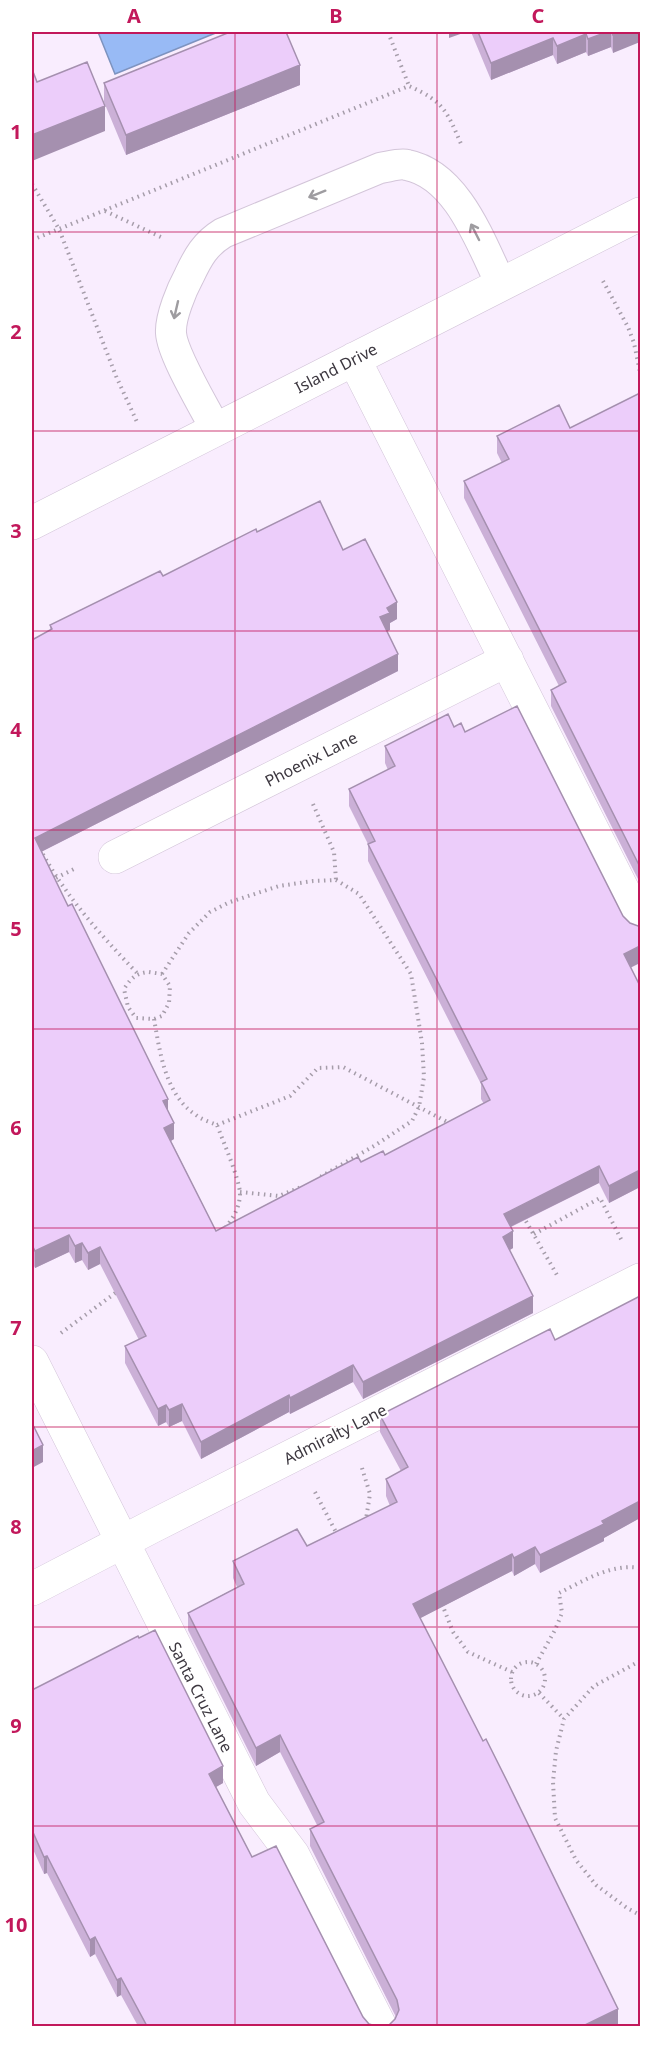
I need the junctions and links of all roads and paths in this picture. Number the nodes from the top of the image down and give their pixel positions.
1 (388, 32) edge
2 (409, 86) dead end
3 (32, 184) edge
4 (104, 211) dead end
5 (640, 214) edge
6 (583, 243) junction
7 (199, 255) junction
8 (501, 284) junction
9 (354, 359) junction
10 (640, 372) edge
11 (216, 429) junction
12 (155, 461) junction
13 (32, 523) edge
14 (507, 660) junction
15 (294, 767) junction
16 (36, 841) edge
17 (115, 857) dead end
18 (336, 880) junction
19 (640, 924) edge
20 (137, 973) junction
21 (162, 974) junction
22 (154, 1019) junction
23 (419, 1107) junction
24 (217, 1125) junction
25 (459, 1129) edge
26 (314, 1180) edge
27 (304, 1186) edge
28 (240, 1192) junction
29 (518, 1207) edge
30 (225, 1229) edge
31 (534, 1234) junction
32 (626, 1248) dead end
33 (640, 1280) edge
34 (120, 1289) edge
35 (578, 1312) junction
36 (60, 1334) dead end
37 (32, 1362) edge
38 (341, 1431) junction
39 (295, 1454) junction
40 (364, 1529) edge
41 (340, 1540) edge
42 (123, 1541) junction
43 (640, 1568) edge
44 (32, 1589) edge
45 (440, 1601) edge
46 (640, 1661) edge
47 (536, 1664) junction
48 (512, 1672) junction
49 (539, 1693) junction
50 (564, 1719) junction
51 (640, 1915) edge
52 (380, 2026) edge

1 - 2 path
3 - 12 path
4 - 7 path
5 - 6 street, Island Drive
6 - 8 street, Island Drive
6 - 10 path
8 -> 7 lane
7 -> 11 lane
8 - 9 street, Island Drive
9 - 11 street, Island Drive
9 - 14 street
11 - 12 street, Island Drive
12 - 13 street, Island Drive
14 - 15 street, Phoenix Lane
14 - 19 street
15 - 17 street, Phoenix Lane
15 - 18 path
16 - 20 path
18 - 21 path
18 - 23 path
20 - 21 path
20 - 22 path
21 - 22 path
22 - 24 path
23 - 24 path
23 - 25 path
23 - 26 path
24 - 28 path
27 - 28 path
28 - 30 path
29 - 31 path
31 - 32 path
31 - 35 path
33 - 35 street, Admiralty Lane
34 - 36 path
35 - 38 street, Admiralty Lane
37 - 42 street, Santa Cruz Lane
38 - 39 street, Admiralty Lane
38 - 40 path
39 - 41 path
39 - 42 street, Admiralty Lane
42 - 44 street, Admiralty Lane
42 - 52 street, Santa Cruz Lane
43 - 47 path
45 - 48 path
46 - 50 path
47 - 48 path
47 - 49 path
48 - 49 path
49 - 50 path
50 - 51 path

